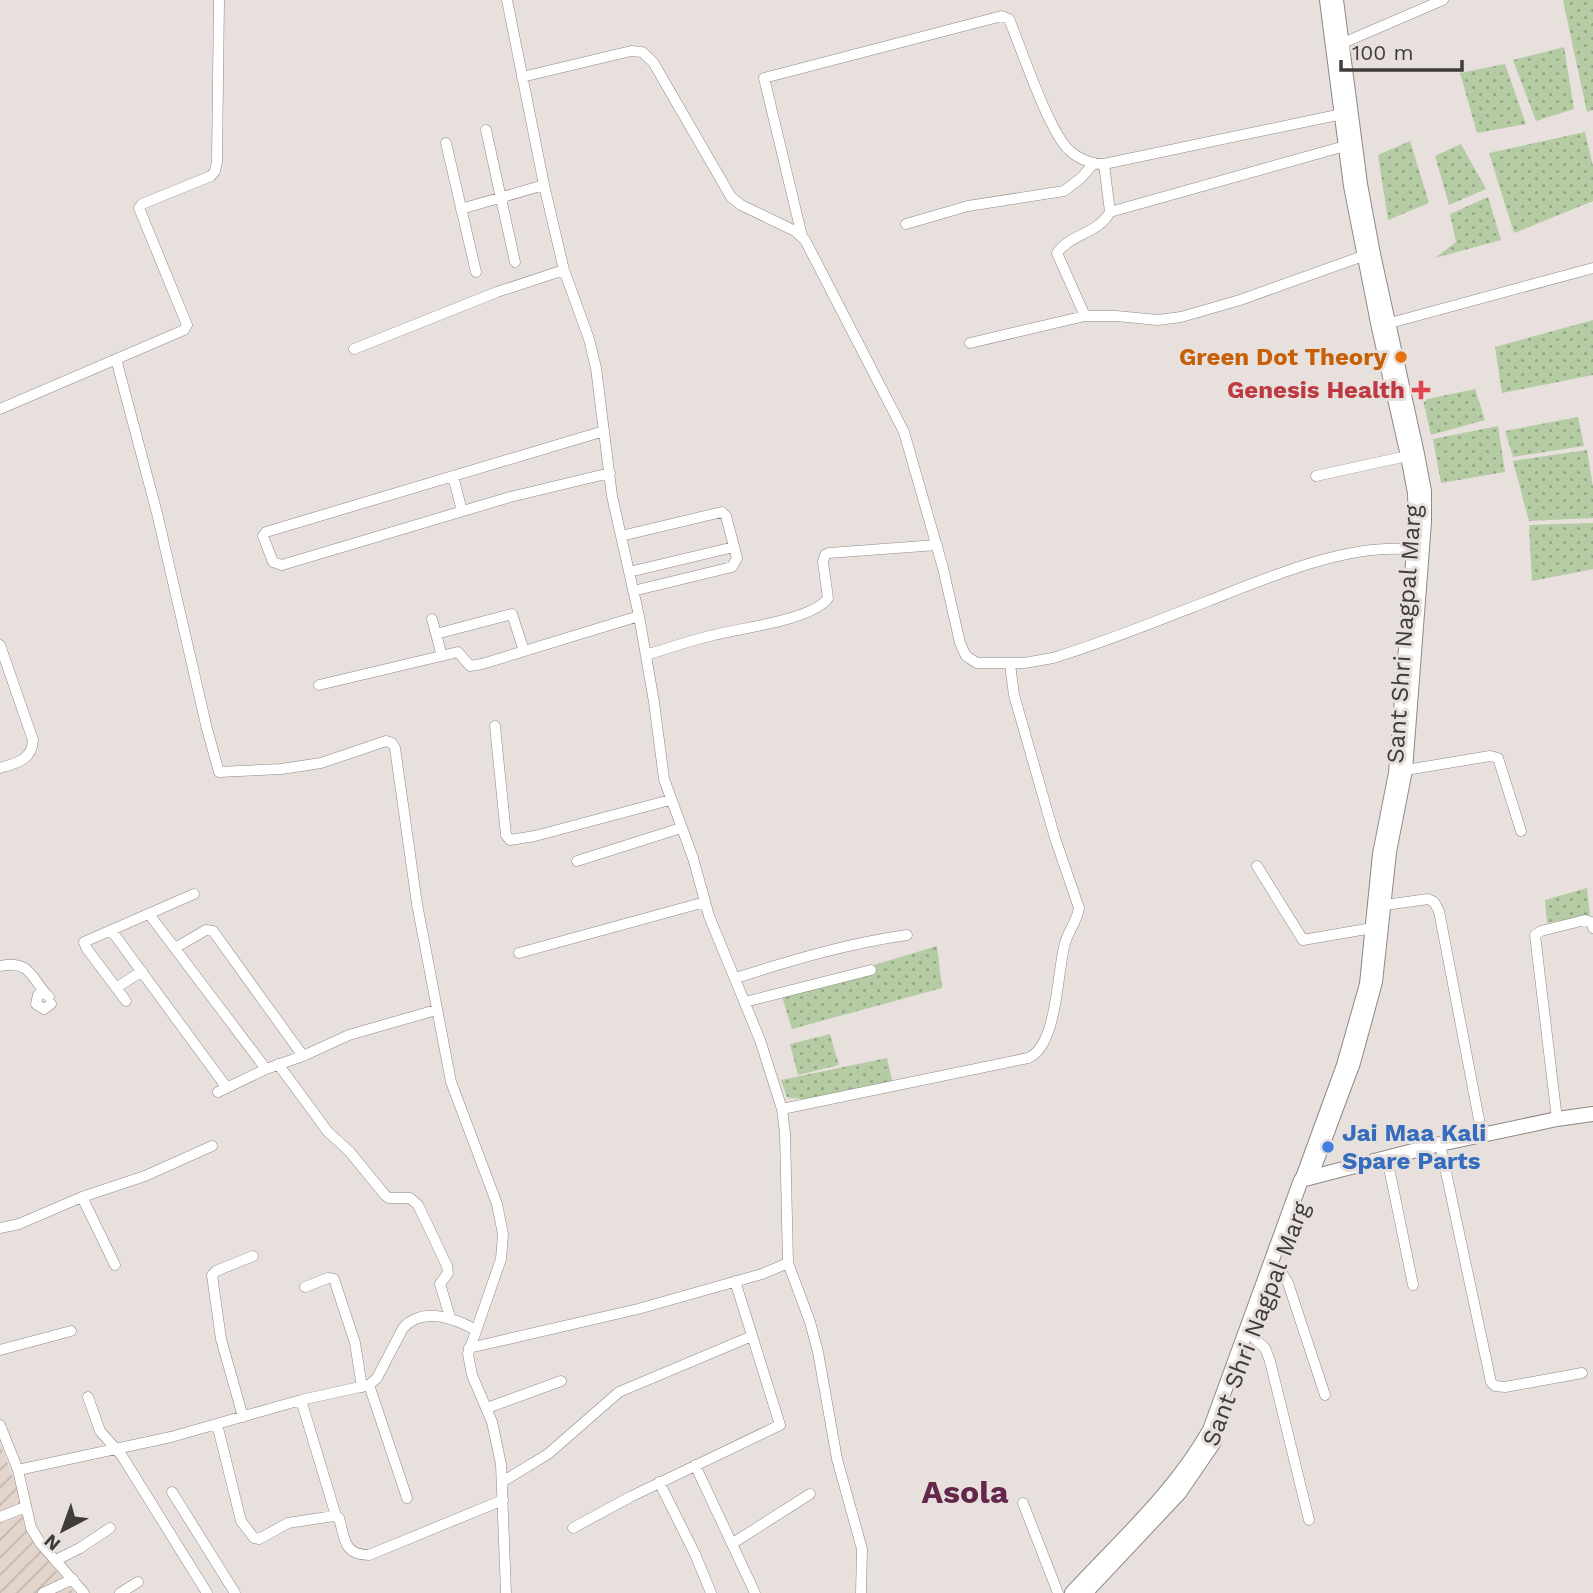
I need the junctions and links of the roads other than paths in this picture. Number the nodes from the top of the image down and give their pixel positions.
1 (219, 0) edge
2 (507, 0) edge
3 (1443, 0) edge
4 (1337, 1) edge
5 (1343, 43) junction
6 (523, 77) junction
7 (1342, 114) junction
8 (486, 130) dead end
9 (446, 143) dead end
10 (1345, 146) junction
11 (1099, 164) junction
12 (544, 185) junction
13 (501, 198) junction
14 (461, 209) junction
15 (1110, 212) junction
16 (906, 224) dead end
17 (802, 237) junction
18 (1363, 256) junction
19 (515, 262) dead end
20 (1593, 268) edge
21 (564, 270) junction
22 (476, 272) dead end
23 (1085, 316) junction
24 (1387, 330) junction
25 (970, 343) dead end
26 (354, 349) dead end
27 (116, 359) junction
28 (0, 410) edge
29 (604, 431) junction
30 (1407, 456) junction
31 (610, 473) junction
32 (453, 476) junction
33 (1316, 476) dead end
34 (462, 511) junction
35 (621, 536) junction
36 (937, 545) junction
37 (734, 547) junction
38 (1418, 550) junction
39 (629, 572) junction
40 (634, 591) junction
41 (639, 616) junction
42 (432, 619) dead end
43 (436, 634) junction
44 (0, 645) edge
45 (524, 651) junction
46 (646, 655) junction
47 (442, 656) junction
48 (1010, 664) junction
49 (319, 685) dead end
50 (495, 726) dead end
51 (0, 768) edge
52 (1406, 770) junction
53 (670, 800) junction
54 (681, 828) junction
55 (1521, 831) dead end
56 (577, 861) dead end
57 (1257, 866) dead end
58 (194, 894) dead end
59 (705, 902) junction
60 (1385, 905) junction
61 (149, 914) junction
62 (1377, 927) junction
63 (1593, 928) edge
64 (111, 930) junction
65 (907, 936) dead end
66 (175, 948) junction
67 (519, 953) dead end
68 (0, 966) edge
69 (872, 970) dead end
70 (142, 971) junction
71 (736, 978) junction
72 (116, 988) junction
73 (48, 998) dead end
74 (126, 1001) dead end
75 (745, 1002) junction
76 (436, 1010) junction
77 (303, 1056) junction
78 (278, 1064) junction
79 (266, 1069) junction
80 (782, 1109) junction
81 (1593, 1114) edge
82 (1557, 1119) junction
83 (1482, 1135) junction
84 (1440, 1144) junction
85 (212, 1146) dead end
86 (1387, 1158) junction
87 (1306, 1179) junction
88 (82, 1197) junction
89 (0, 1228) edge
90 (253, 1256) dead end
91 (788, 1263) junction
92 (115, 1265) dead end
93 (1279, 1268) junction
94 (734, 1281) junction
95 (1413, 1285) dead end
96 (305, 1287) dead end
97 (450, 1317) junction
98 (476, 1330) junction
99 (71, 1331) dead end
100 (752, 1336) junction
101 (1254, 1338) junction
102 (469, 1348) junction
103 (0, 1350) edge
104 (1582, 1373) dead end
105 (561, 1381) dead end
106 (365, 1386) junction
107 (1325, 1395) dead end
108 (88, 1397) dead end
109 (301, 1401) junction
110 (487, 1408) junction
111 (243, 1417) junction
112 (217, 1424) junction
113 (0, 1425) edge
114 (116, 1449) junction
115 (695, 1465) junction
116 (18, 1470) junction
117 (502, 1482) junction
118 (659, 1482) junction
119 (172, 1492) dead end
120 (810, 1494) dead end
121 (407, 1498) dead end
122 (503, 1500) junction
123 (1023, 1503) dead end
124 (25, 1507) junction
125 (336, 1516) junction
126 (0, 1517) edge
127 (1309, 1520) dead end
128 (110, 1528) dead end
129 (573, 1528) dead end
130 (733, 1543) junction
131 (55, 1560) junction
132 (74, 1579) junction
133 (138, 1582) dead end
134 (43, 1593) edge
135 (84, 1593) edge
136 (120, 1593) edge
137 (207, 1593) edge
138 (234, 1593) edge
139 (506, 1593) edge
140 (711, 1593) edge
141 (755, 1593) edge
142 (861, 1593) edge
143 (1058, 1593) edge
144 (1072, 1593) edge
145 (1086, 1593) edge

1 - 27 street
2 - 6 street
3 - 5 street
4 - 5 street, Sant Shri Nagpal Marg
4 - 7 street, Sant Shri Nagpal Marg
5 - 24 street, Sant Shri Nagpal Marg
6 - 12 street
6 - 17 street
7 - 10 street, Sant Shri Nagpal Marg
7 - 11 street
8 - 13 street
9 - 14 street
10 - 15 street
10 - 18 street, Sant Shri Nagpal Marg
11 - 15 street
11 - 16 street
11 - 17 street
12 - 13 street
12 - 21 street
13 - 14 street
13 - 19 street
14 - 22 street
15 - 23 street
17 - 36 street
18 - 23 street
18 - 24 street, Sant Shri Nagpal Marg
20 - 24 street
21 - 26 street
21 - 29 street
23 - 25 street
24 - 30 street, Sant Shri Nagpal Marg
24 - 38 street, Sant Shri Nagpal Marg
27 - 28 street
27 - 76 street
29 - 31 street
29 - 32 street
30 - 33 street
30 - 38 street, Sant Shri Nagpal Marg
31 - 34 street
31 - 35 street
32 - 34 street
32 - 34 street
35 - 37 street
35 - 39 street
36 - 46 street
36 - 48 street
37 - 39 street
37 - 40 street
38 - 48 street
38 - 52 street, Sant Shri Nagpal Marg
38 - 62 street, Sant Shri Nagpal Marg
39 - 40 street
40 - 41 street
41 - 45 street
41 - 46 street
42 - 43 street
43 - 45 street
43 - 47 street
44 - 51 street
45 - 47 street
46 - 53 street
47 - 49 street
48 - 80 street
50 - 53 street
52 - 55 street
52 - 60 street, Sant Shri Nagpal Marg
53 - 54 street
54 - 56 street
54 - 59 street
57 - 62 street
58 - 61 street
59 - 67 street
59 - 71 street
60 - 62 street, Sant Shri Nagpal Marg
60 - 83 street
61 - 64 street
61 - 66 street
62 - 87 street, Sant Shri Nagpal Marg
63 - 82 street
64 - 70 street
64 - 72 street
65 - 71 street
66 - 77 street
66 - 79 street
68 - 73 street
69 - 75 street
70 - 72 street
70 - 79 street
71 - 75 street
72 - 74 street
75 - 80 street
76 - 77 street
76 - 98 street
77 - 78 street
78 - 79 street
78 - 97 street
80 - 91 street
81 - 82 main road, Sant Shri Nagpal Marg
82 - 83 main road, Sant Shri Nagpal Marg
83 - 84 main road, Sant Shri Nagpal Marg
84 - 86 main road, Sant Shri Nagpal Marg
84 - 104 street
85 - 88 street
86 - 87 main road, Sant Shri Nagpal Marg
86 - 95 street
87 - 93 main road, Sant Shri Nagpal Marg
87 - 144 main road, Sant Shri Nagpal Marg
88 - 89 street
88 - 92 street
90 - 111 street
91 - 94 street
91 - 142 street
93 - 101 main road, Sant Shri Nagpal Marg
93 - 107 street
94 - 100 street
94 - 102 street
96 - 106 street
97 - 98 street
97 - 106 street
98 - 102 street
99 - 103 street
100 - 115 street
100 - 117 street
101 - 127 street
101 - 145 main road, Sant Shri Nagpal Marg
102 - 110 street
105 - 110 street
106 - 109 street
106 - 121 street
108 - 114 street
109 - 111 street
109 - 125 street
110 - 117 street
111 - 112 street
112 - 114 street
112 - 125 street
113 - 116 street
114 - 116 street
114 - 137 street
115 - 118 street
115 - 130 street
116 - 124 street
117 - 122 street
118 - 129 street
118 - 140 street
119 - 138 street
120 - 130 street
122 - 125 street
122 - 139 street
123 - 143 street
124 - 126 street
124 - 131 street
128 - 131 street
130 - 141 street
131 - 132 street
132 - 134 street
132 - 135 street
133 - 136 street

